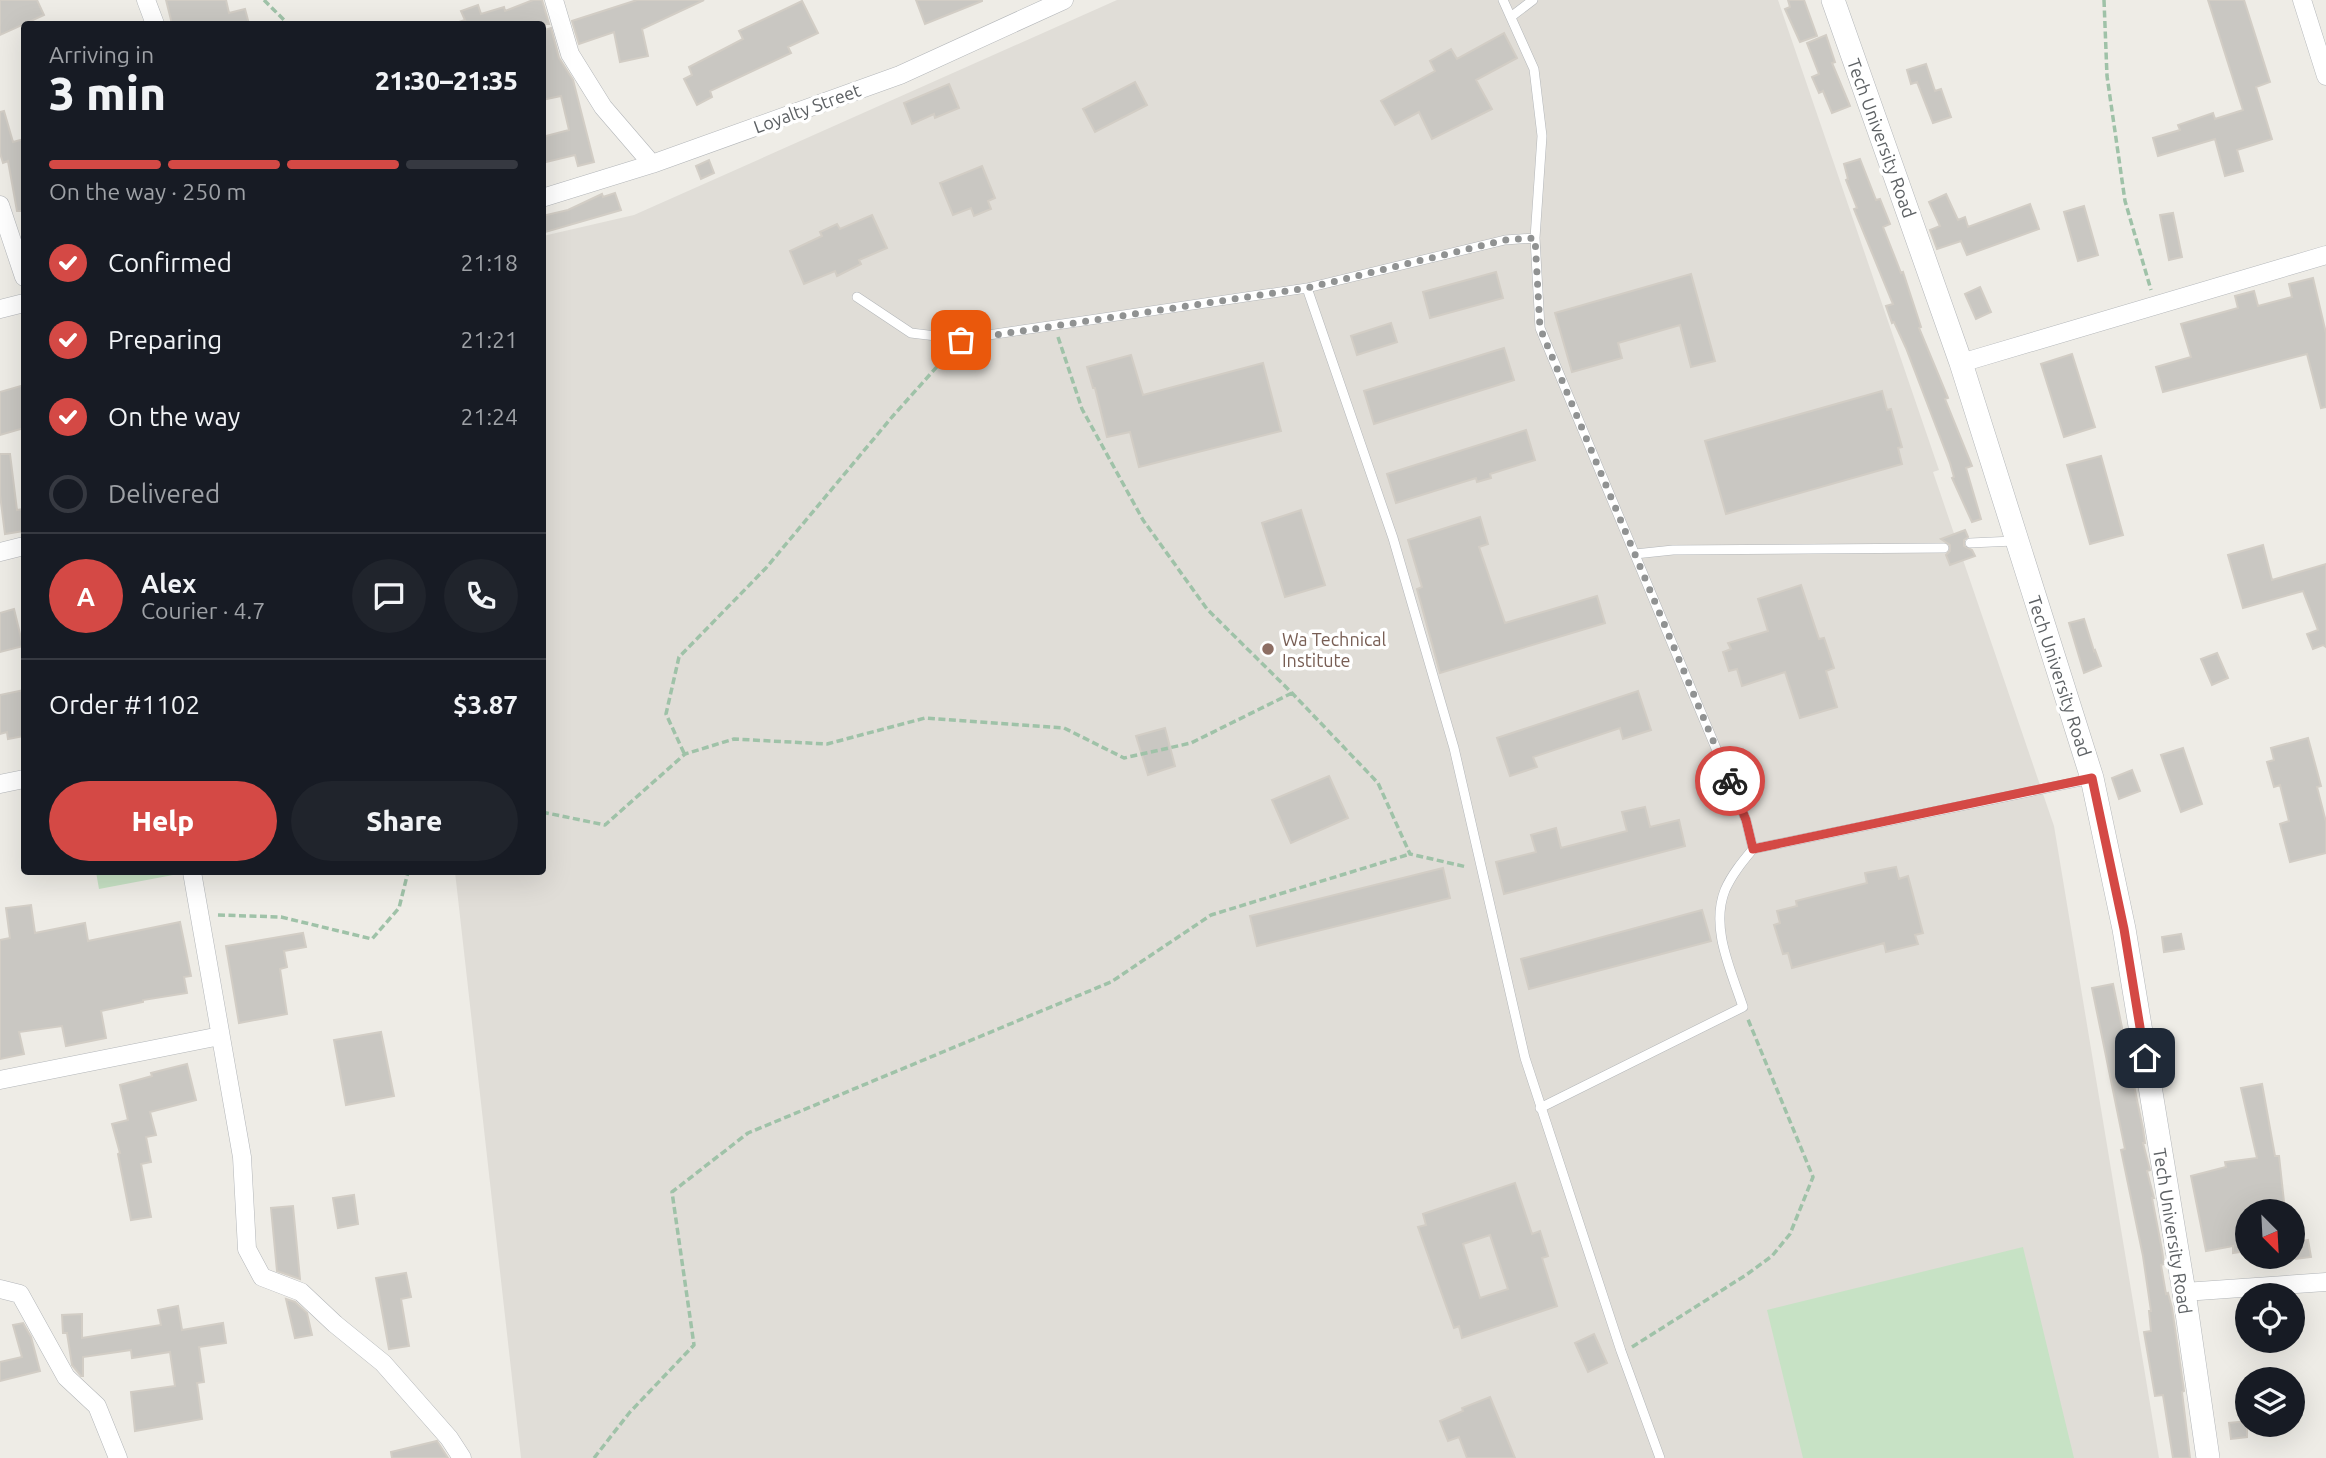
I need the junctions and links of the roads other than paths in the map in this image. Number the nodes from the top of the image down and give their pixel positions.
1 (146, 0) edge
2 (554, 0) edge
3 (1064, 0) edge
4 (1503, 0) edge
5 (1533, 0) edge
6 (1833, 0) edge
7 (2302, 0) edge
8 (1512, 16) junction
9 (154, 21) edge
10 (2326, 76) edge
11 (652, 164) junction
12 (546, 197) edge
13 (0, 205) edge
14 (1535, 238) junction
15 (2326, 255) edge
16 (21, 268) edge
17 (1307, 288) junction
18 (857, 297) dead end
19 (21, 304) edge
20 (0, 309) edge
21 (1961, 363) junction
22 (2016, 541) junction
23 (1970, 543) dead end
24 (21, 547) edge
25 (1944, 548) dead end
26 (0, 552) edge
27 (1635, 554) junction
28 (2092, 778) junction
29 (21, 780) edge
30 (0, 784) edge
31 (1753, 849) junction
32 (193, 875) edge
33 (220, 1036) junction
34 (0, 1080) edge
35 (1540, 1108) junction
36 (2326, 1282) edge
37 (0, 1289) edge
38 (2184, 1292) junction
39 (117, 1458) edge
40 (462, 1458) edge
41 (1660, 1458) edge
42 (2208, 1458) edge

1 - 9 street
2 - 11 street
3 - 11 street, Loyalty Street
4 - 8 lane
5 - 8 lane
6 - 21 street, Tech University Road
7 - 10 street
8 - 14 lane
11 - 12 street, Loyalty Street
13 - 16 street
14 - 17 lane
14 - 27 lane
15 - 21 street
17 - 18 lane
17 - 35 lane
19 - 20 street
21 - 22 street, Tech University Road
22 - 23 lane
22 - 28 street, Tech University Road
24 - 26 street
25 - 27 lane
27 - 31 lane
28 - 31 lane
28 - 38 street, Tech University Road
29 - 30 street
31 - 35 lane
32 - 33 street
33 - 34 street
33 - 40 street
35 - 41 lane
36 - 38 street
37 - 39 street
38 - 42 street, Tech University Road

